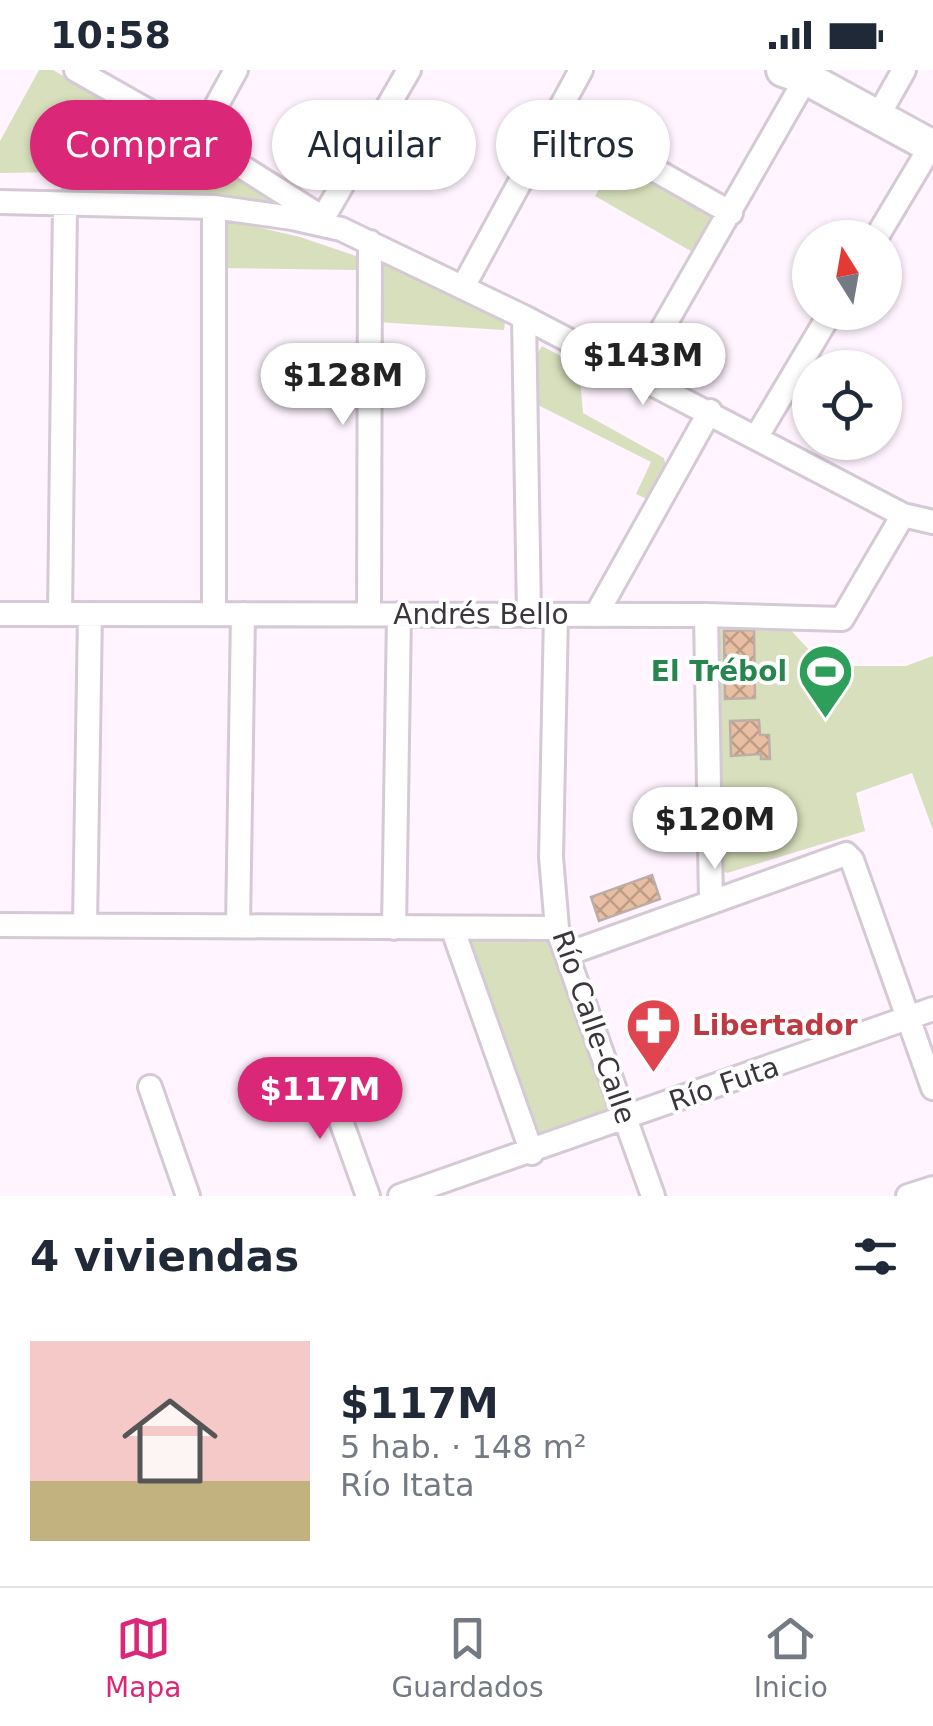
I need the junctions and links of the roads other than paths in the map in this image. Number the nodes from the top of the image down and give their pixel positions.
1 (76, 70) edge
2 (236, 70) edge
3 (409, 70) edge
4 (581, 70) edge
5 (904, 70) edge
6 (795, 74) edge
7 (129, 100) edge
8 (219, 100) edge
9 (564, 100) edge
10 (878, 116) junction
11 (932, 147) edge
12 (252, 173) edge
13 (670, 178) edge
14 (515, 190) edge
15 (0, 202) edge
16 (65, 204) junction
17 (214, 207) junction
18 (731, 212) junction
19 (887, 220) edge
20 (332, 224) junction
21 (370, 242) junction
22 (463, 287) junction
23 (524, 317) junction
24 (820, 330) edge
25 (636, 375) junction
26 (710, 411) junction
27 (757, 436) junction
28 (903, 515) junction
29 (933, 522) edge
30 (0, 614) edge
31 (60, 614) junction
32 (90, 614) junction
33 (214, 614) junction
34 (243, 614) junction
35 (370, 614) junction
36 (400, 614) junction
37 (529, 614) junction
38 (556, 615) junction
39 (596, 615) junction
40 (706, 615) junction
41 (711, 902) junction
42 (0, 925) edge
43 (85, 925) junction
44 (238, 926) junction
45 (394, 928) junction
46 (557, 928) junction
47 (453, 930) junction
48 (567, 954) junction
49 (933, 1009) edge
50 (908, 1018) junction
51 (323, 1071) dead end
52 (150, 1087) dead end
53 (933, 1088) edge
54 (627, 1118) junction
55 (532, 1152) junction
56 (457, 1188) edge
57 (933, 1188) edge
58 (188, 1196) edge
59 (368, 1196) edge
60 (400, 1196) edge
61 (654, 1196) edge
62 (908, 1196) edge

1 - 7 street
2 - 8 street
3 - 20 street
4 - 9 street
5 - 10 street
6 - 10 street
6 - 18 street
10 - 11 street
11 - 19 street
12 - 20 street
13 - 18 street
14 - 22 street
15 - 16 street
16 - 17 street
16 - 31 street
17 - 20 street
17 - 33 street
18 - 25 street
20 - 21 street
21 - 22 street
21 - 35 street
22 - 23 street
23 - 25 street
23 - 37 street
24 - 27 street
25 - 26 street
26 - 27 street
26 - 39 street
27 - 28 street
28 - 29 street
28 - 40 street, Andrés Bello
30 - 31 street, Andrés Bello
31 - 32 street, Andrés Bello
32 - 33 street, Andrés Bello
32 - 43 street
33 - 34 street, Andrés Bello
34 - 35 street, Andrés Bello
34 - 44 street
35 - 36 street, Andrés Bello
36 - 37 street, Andrés Bello
36 - 45 street
37 - 38 street, Andrés Bello
38 - 39 street, Andrés Bello
38 - 46 street, Río Calle-Calle
39 - 40 street, Andrés Bello
40 - 41 street
41 - 48 street
41 - 50 street
42 - 43 street
43 - 44 street
44 - 45 street
45 - 47 street
46 - 47 street
46 - 48 street, Río Calle-Calle
47 - 55 street
48 - 54 street, Río Calle-Calle
49 - 50 street, Río Futa
50 - 53 street
50 - 54 street, Río Futa
51 - 59 street
52 - 58 street
54 - 55 street, Río Futa
54 - 61 street, Río Calle-Calle
55 - 56 street, Río Futa
56 - 60 street, Río Futa
57 - 62 street

